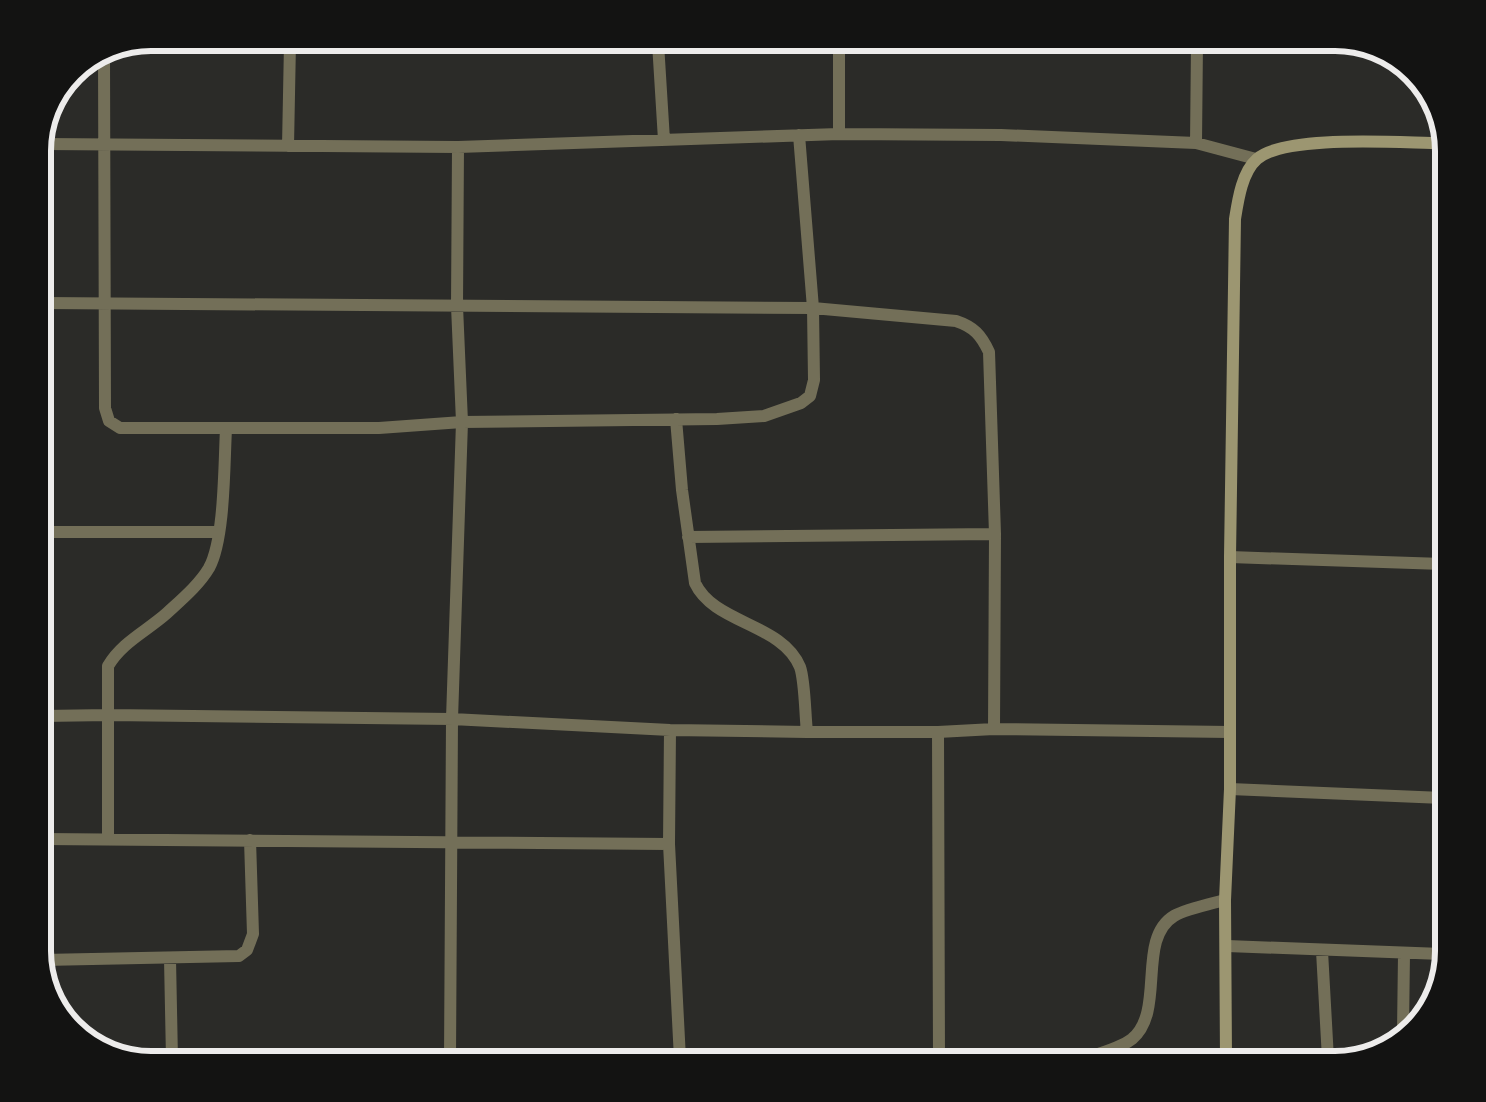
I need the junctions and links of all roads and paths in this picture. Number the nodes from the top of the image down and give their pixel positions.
1 (290, 51) edge
2 (659, 51) edge
3 (839, 51) edge
4 (1197, 51) edge
5 (104, 64) edge
6 (839, 134) junction
7 (799, 136) junction
8 (664, 140) junction
9 (51, 144) edge
10 (103, 144) junction
11 (1196, 144) junction
12 (1434, 144) edge
13 (288, 146) junction
14 (458, 147) junction
15 (1256, 159) junction
16 (51, 303) edge
17 (104, 303) junction
18 (457, 306) junction
19 (813, 308) junction
20 (676, 419) junction
21 (462, 422) junction
22 (226, 429) junction
23 (51, 532) edge
24 (220, 532) junction
25 (995, 534) junction
26 (688, 537) junction
27 (1230, 557) junction
28 (1435, 564) edge
29 (109, 714) junction
30 (51, 716) edge
31 (452, 719) junction
32 (994, 729) junction
33 (670, 730) junction
34 (807, 732) junction
35 (938, 732) junction
36 (1230, 732) junction
37 (1230, 789) junction
38 (1435, 798) edge
39 (51, 839) edge
40 (108, 839) junction
41 (250, 840) junction
42 (450, 842) junction
43 (669, 844) junction
44 (1224, 900) junction
45 (1227, 946) junction
46 (1322, 951) junction
47 (1404, 954) junction
48 (1435, 954) edge
49 (170, 959) junction
50 (51, 960) edge
51 (1403, 1024) edge
52 (172, 1051) edge
53 (450, 1051) edge
54 (680, 1051) edge
55 (939, 1051) edge
56 (1104, 1051) edge
57 (1226, 1051) edge
58 (1328, 1051) edge

1 - 13 street
2 - 8 street
3 - 6 street
4 - 11 street
5 - 10 street
6 - 7 street
6 - 11 street
7 - 8 street
7 - 19 street
8 - 14 street
9 - 10 street
10 - 13 street
10 - 17 street
11 - 15 street
12 - 15 main road
13 - 14 street
14 - 18 street
15 - 27 main road
16 - 17 street
17 - 18 street
17 - 22 street
18 - 19 street
18 - 21 street
19 - 20 street
19 - 25 street
20 - 21 street
20 - 26 street
21 - 22 street
21 - 31 street
22 - 24 street
23 - 24 street
24 - 29 street
25 - 26 street
25 - 32 street
26 - 34 street
27 - 28 street
27 - 36 main road
29 - 30 street
29 - 31 street
29 - 40 street
31 - 33 street
31 - 42 street
32 - 35 street
32 - 36 street
33 - 34 street
33 - 43 street
34 - 35 street
35 - 55 street
36 - 37 main road
37 - 38 street
37 - 44 main road
39 - 40 street
40 - 41 street
41 - 42 street
41 - 49 street
42 - 43 street
42 - 53 street
43 - 54 street
44 - 45 main road
44 - 56 street
45 - 46 street
45 - 57 main road
46 - 47 street
46 - 58 street
47 - 48 street
47 - 51 street
49 - 50 street
49 - 52 street

